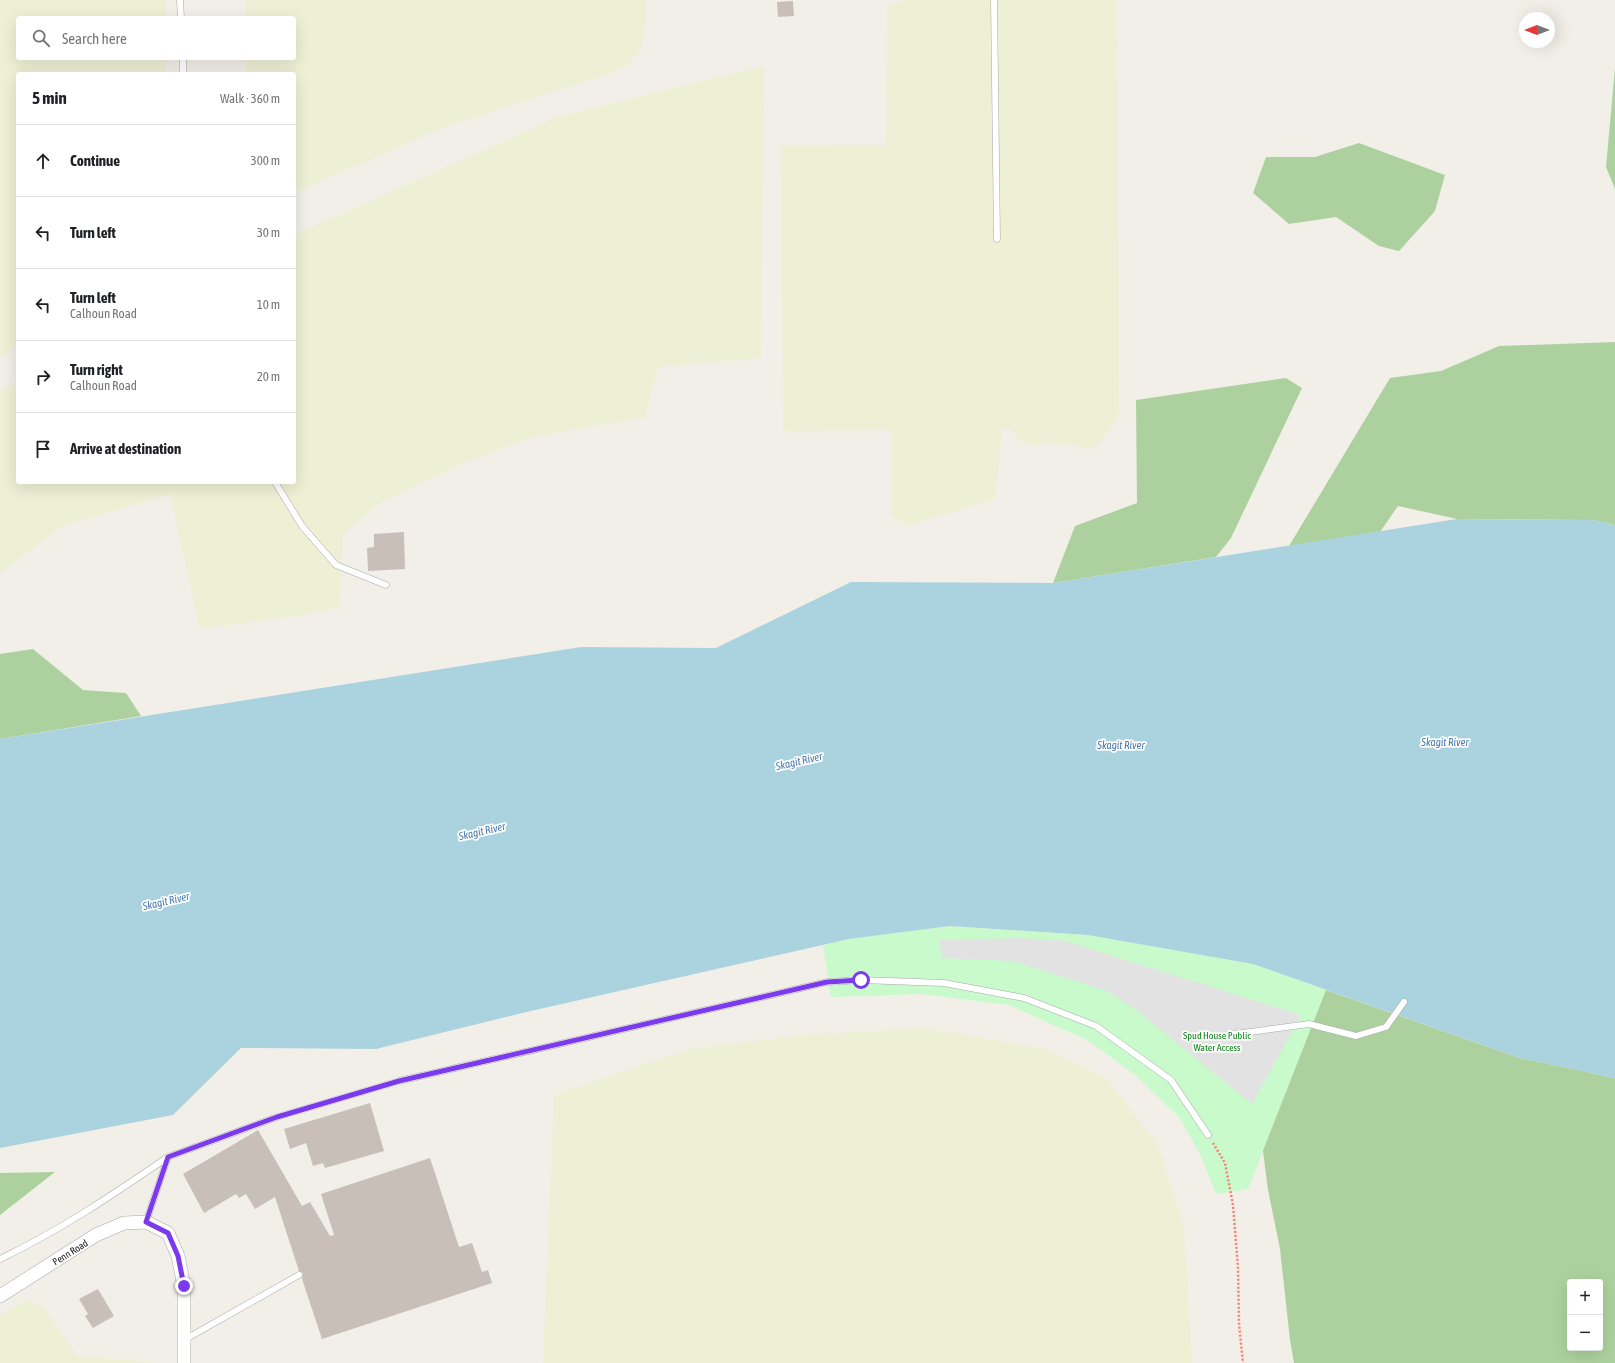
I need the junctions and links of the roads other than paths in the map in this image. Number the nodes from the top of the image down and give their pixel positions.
1 (180, 0) edge
2 (994, 0) edge
3 (181, 16) edge
4 (182, 60) edge
5 (183, 72) edge
6 (997, 239) dead end
7 (276, 484) edge
8 (386, 584) dead end
9 (1404, 1002) dead end
10 (1221, 1036) dead end
11 (1208, 1135) road end
12 (168, 1157) junction
13 (146, 1222) junction
14 (0, 1259) edge
15 (299, 1275) dead end
16 (0, 1296) edge
17 (184, 1340) junction
18 (184, 1363) edge

1 - 3 lane
2 - 6 lane
4 - 5 lane
7 - 8 lane
9 - 10 lane
11 - 12 lane
12 - 13 lane
12 - 14 lane
13 - 16 street, Penn Road
13 - 17 street
15 - 17 lane
17 - 18 street

